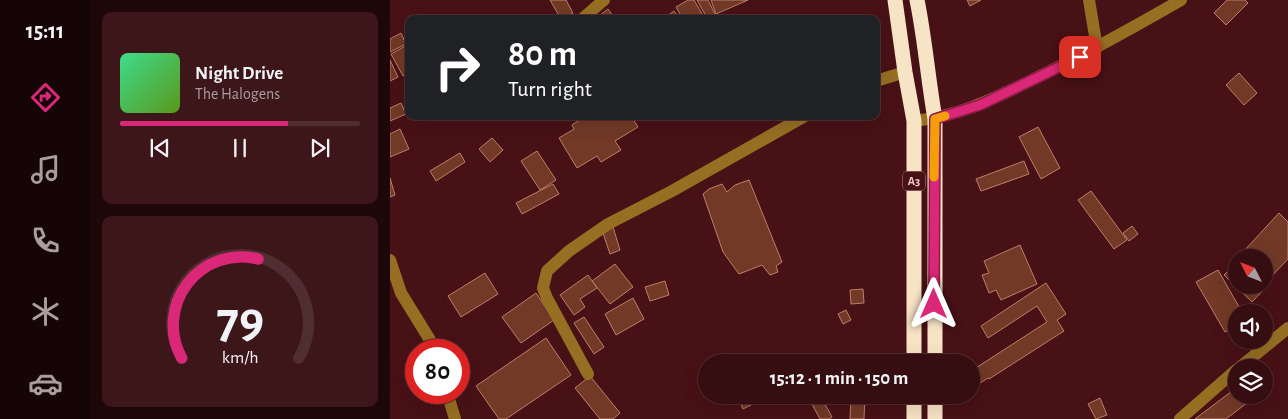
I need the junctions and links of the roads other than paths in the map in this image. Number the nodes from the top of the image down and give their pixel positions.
1 (604, 0) edge
2 (895, 0) edge
3 (918, 0) edge
4 (1089, 0) edge
5 (1181, 0) edge
6 (587, 15) edge
7 (1097, 48) junction
8 (905, 72) junction
9 (880, 80) edge
10 (935, 119) junction
11 (798, 120) edge
12 (914, 121) junction
13 (390, 260) edge
14 (1285, 336) edge
15 (428, 339) edge
16 (914, 354) edge
17 (935, 354) edge
18 (1252, 359) edge
19 (588, 374) dead end
20 (1228, 378) edge
21 (451, 404) edge
22 (914, 404) edge
23 (935, 404) edge
24 (455, 419) edge
25 (914, 419) edge
26 (935, 419) edge
27 (1180, 419) edge

1 - 6 street
2 - 8 highway, A3
3 - 10 highway, A3
4 - 7 street
5 - 7 street
7 - 10 street
8 - 9 street
8 - 12 highway, A3
10 - 12 street
10 - 17 highway, A3
11 - 19 street
12 - 16 highway, A3
13 - 15 street
14 - 18 street
20 - 27 street
21 - 24 street
22 - 25 highway
23 - 26 highway

